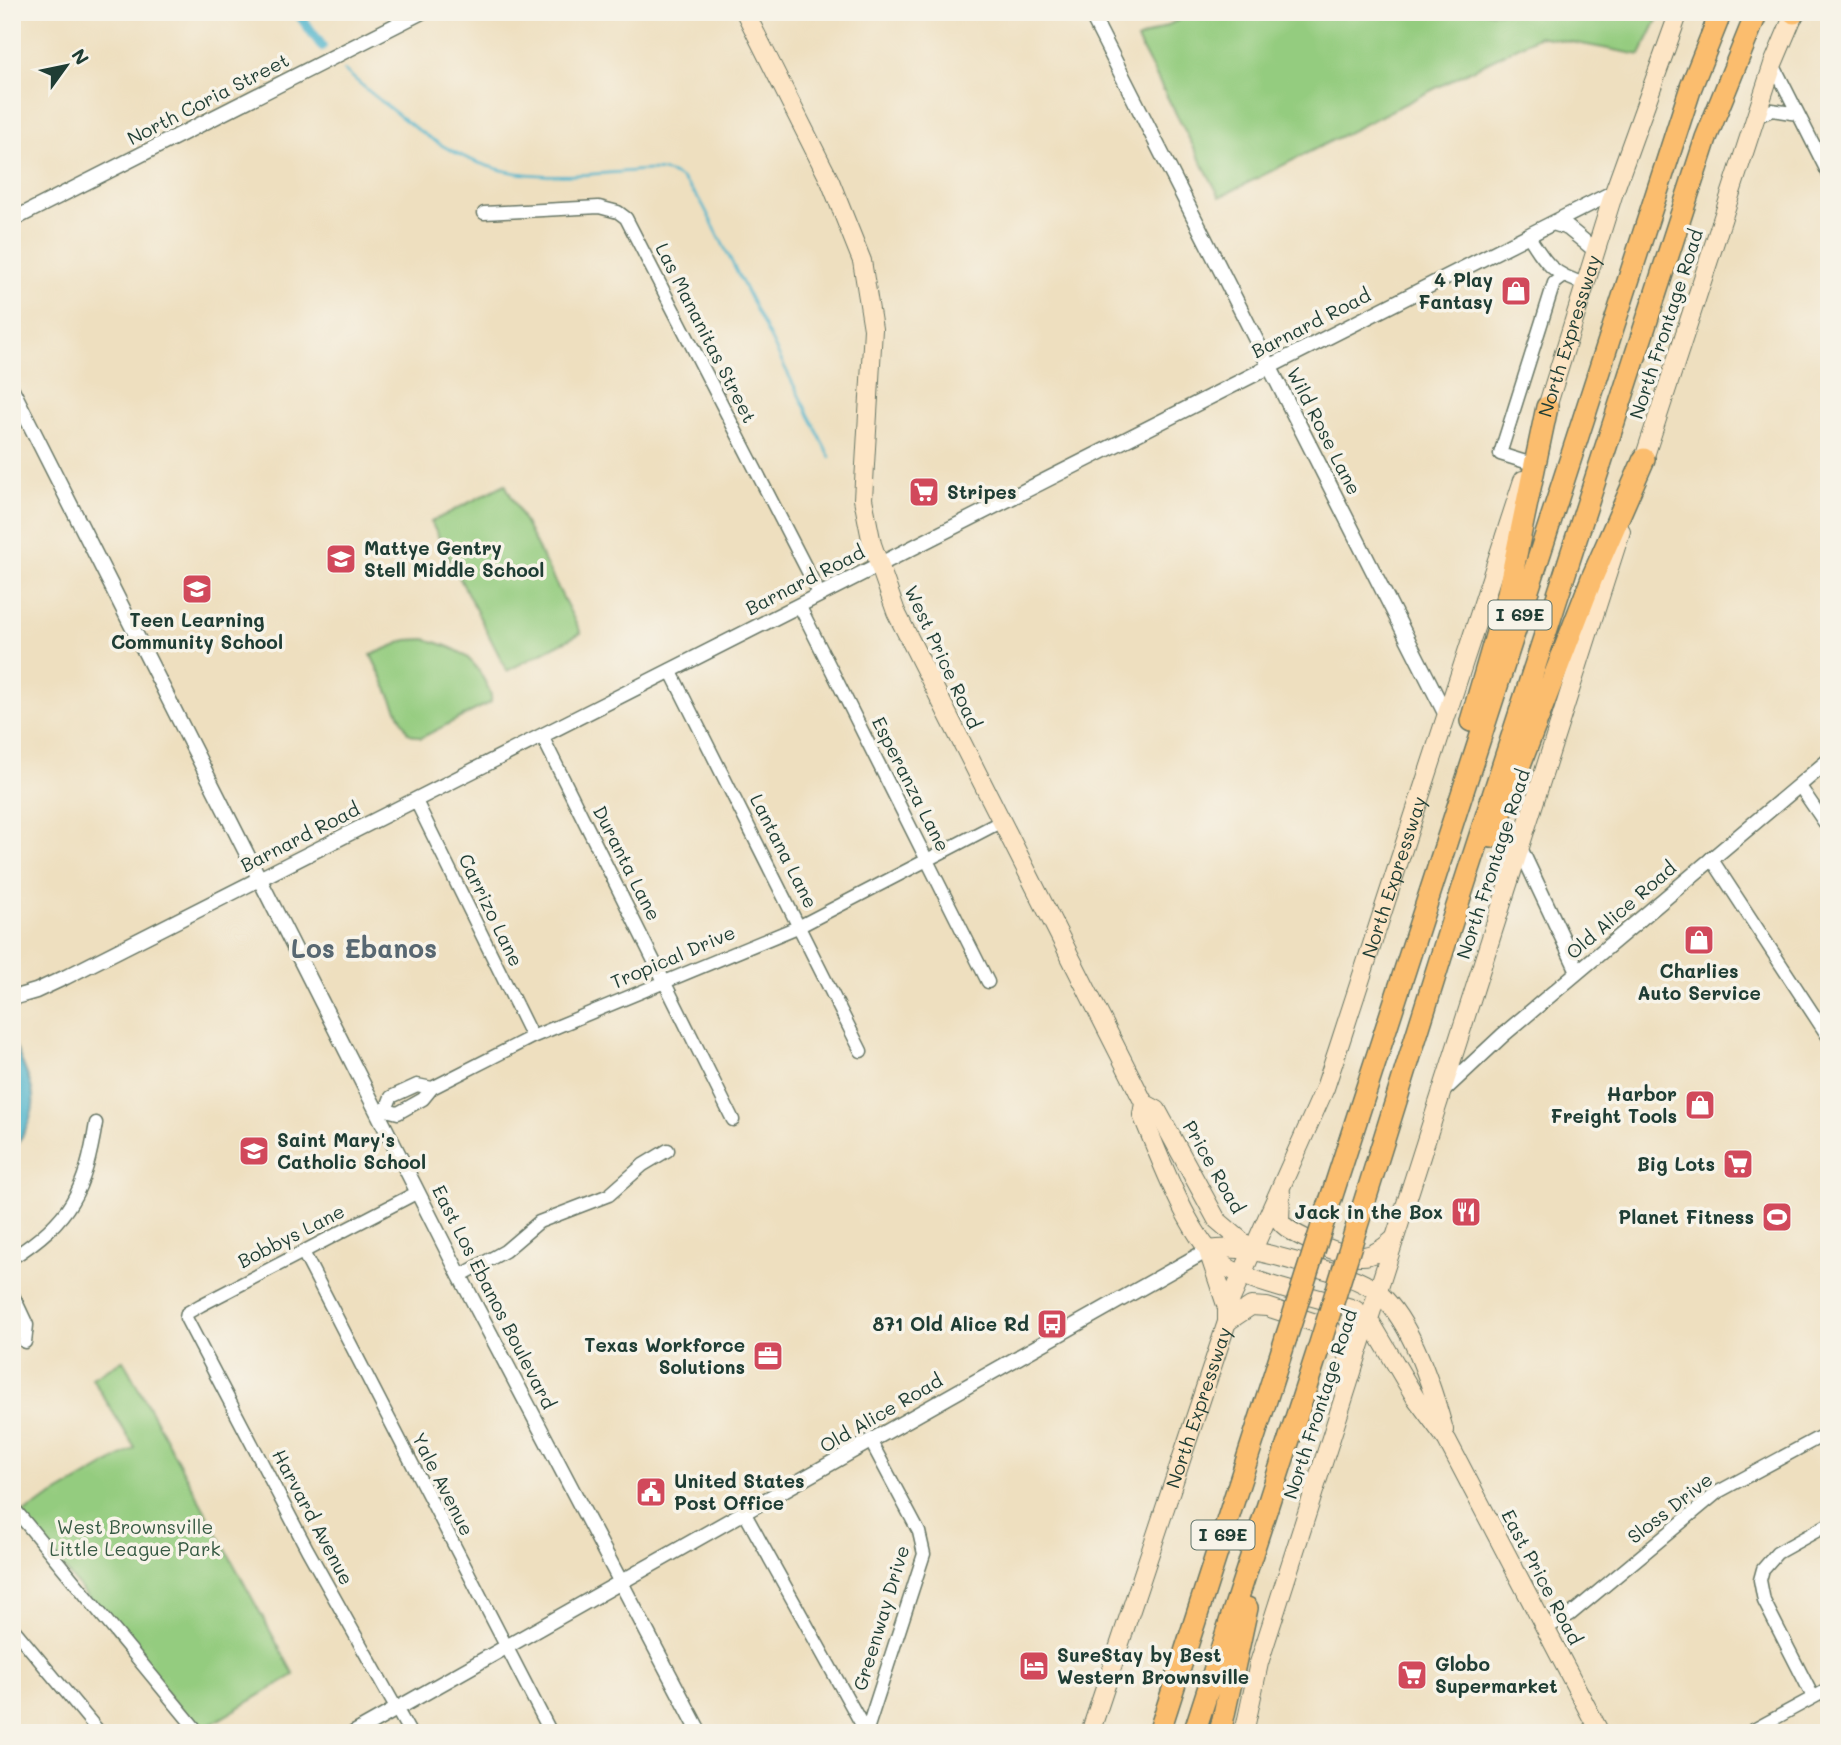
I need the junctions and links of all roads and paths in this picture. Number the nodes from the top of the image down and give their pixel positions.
1 (422, 12) edge
2 (745, 12) edge
3 (1090, 12) edge
4 (1679, 12) edge
5 (1721, 12) edge
6 (1757, 12) edge
7 (1795, 13) edge
8 (1773, 64) junction
9 (1798, 114) junction
10 (1756, 117) junction
11 (1829, 175) edge
12 (1615, 192) junction
13 (484, 213) dead end
14 (12, 220) edge
15 (1553, 223) junction
16 (1528, 235) junction
17 (1596, 251) junction
18 (1562, 277) junction
19 (1586, 284) junction
20 (1269, 365) junction
21 (12, 389) edge
22 (1547, 407) junction
23 (1644, 459) junction
24 (1529, 463) junction
25 (878, 564) junction
26 (820, 594) junction
27 (799, 605) junction
28 (670, 670) junction
29 (1447, 717) junction
30 (542, 736) junction
31 (1829, 760) edge
32 (1800, 785) junction
33 (416, 801) junction
34 (1000, 822) junction
35 (1829, 829) edge
36 (1520, 848) junction
37 (1711, 858) junction
38 (929, 860) junction
39 (259, 879) junction
40 (1425, 907) junction
41 (800, 926) junction
42 (1450, 928) junction
43 (1578, 971) junction
44 (665, 981) junction
45 (988, 982) dead end
46 (12, 998) edge
47 (533, 1037) junction
48 (1829, 1038) edge
49 (861, 1051) dead end
50 (1441, 1093) junction
51 (1144, 1103) junction
52 (383, 1112) junction
53 (733, 1120) dead end
54 (96, 1123) dead end
55 (668, 1150) dead end
56 (1283, 1179) junction
57 (418, 1192) junction
58 (1394, 1239) junction
59 (1251, 1249) junction
60 (1208, 1251) junction
61 (303, 1252) junction
62 (12, 1258) edge
63 (1389, 1259) junction
64 (1241, 1273) junction
65 (460, 1276) junction
66 (1378, 1292) junction
67 (12, 1293) edge
68 (1227, 1315) junction
69 (186, 1318) joint
70 (1369, 1319) junction
71 (24, 1342) dead end
72 (1413, 1344) junction
73 (1349, 1385) junction
74 (1829, 1432) edge
75 (1447, 1440) junction
76 (871, 1442) junction
77 (1274, 1483) junction
78 (12, 1506) edge
79 (744, 1512) junction
80 (1829, 1524) edge
81 (620, 1582) junction
82 (12, 1627) edge
83 (1545, 1629) junction
84 (505, 1648) junction
85 (1828, 1691) edge
86 (1814, 1697) junction
87 (397, 1709) junction
88 (198, 1732) edge
89 (866, 1732) edge
90 (100, 1733) edge
91 (354, 1733) edge
92 (410, 1733) edge
93 (551, 1733) edge
94 (700, 1733) edge
95 (1090, 1733) edge
96 (1159, 1733) edge
97 (1194, 1733) edge
98 (1220, 1733) edge
99 (1244, 1733) edge
100 (1600, 1733) edge
101 (1748, 1733) edge

1 - 14 street, North Coria Street
2 - 25 main road, West Price Road
3 - 20 street, Wild Rose Lane
4 - 12 main road, North Expressway
5 - 40 highway, North Expressway / I 69E
6 - 42 highway, I 69E
7 - 8 main road, North Frontage Road
8 - 9 street
8 - 10 main road, North Frontage Road
9 - 10 street
9 - 11 street
10 - 23 main road, North Frontage Road
12 - 15 street, Barnard Road
12 - 17 main road, North Expressway
13 - 26 street, Las Mananitas Street
15 - 16 street, Barnard Road
15 - 17 street
16 - 18 street
16 - 20 street, Barnard Road
17 - 19 main road, North Expressway
18 - 19 street
18 - 24 street
19 - 22 main road, North Expressway
20 - 25 street, Barnard Road
20 - 29 street, Wild Rose Lane
21 - 39 street, East Los Ebanos Boulevard
22 - 24 main road, North Expressway
22 - 40 highway
23 - 36 main road, North Frontage Road
23 - 42 highway
24 - 29 main road, North Expressway
25 - 26 street, Barnard Road
25 - 34 main road, West Price Road
26 - 27 street, Barnard Road
27 - 28 street, Barnard Road
27 - 38 street, Esperanza Lane
28 - 30 street, Barnard Road
28 - 41 street, Lantana Lane
29 - 56 main road, North Expressway
30 - 33 street, Barnard Road
30 - 44 street, Duranta Lane
31 - 32 street, Old Alice Road
32 - 35 street
32 - 37 street, Old Alice Road
33 - 39 street, Barnard Road
33 - 47 street, Carrizo Lane
34 - 38 street, Tropical Drive
34 - 51 main road, West Price Road
36 - 43 street
36 - 50 main road, North Frontage Road
37 - 43 street, Old Alice Road
37 - 48 street
38 - 41 street, Tropical Drive
38 - 45 street, Esperanza Lane
39 - 46 street, Barnard Road
39 - 52 street, East Los Ebanos Boulevard
40 - 96 highway, North Expressway / I 69E, bridge
41 - 44 street, Tropical Drive
41 - 49 street, Lantana Lane
42 - 77 highway, I 69E, bridge
43 - 50 street, Old Alice Road
44 - 47 street, Tropical Drive
44 - 53 street, Duranta Lane
47 - 52 street, Tropical Drive
50 - 58 main road, North Frontage Road
51 - 59 main road, Price Road
51 - 60 main road, West Price Road
52 - 57 street, East Los Ebanos Boulevard
54 - 62 street
55 - 65 street
56 - 58 main road
56 - 59 main road, North Expressway
57 - 61 street, Bobbys Lane
57 - 65 street, East Los Ebanos Boulevard
58 - 63 main road, North Frontage Road
59 - 60 main road
59 - 64 main road, North Expressway
59 - 66 main road
60 - 64 main road, West Price Road
60 - 68 main road
60 - 76 street, Old Alice Road
61 - 69 street, Bobbys Lane
61 - 84 street, Yale Avenue
63 - 66 main road, North Frontage Road
63 - 72 main road
64 - 68 main road, North Expressway
64 - 70 main road
65 - 81 street, East Los Ebanos Boulevard
66 - 70 main road, North Frontage Road
66 - 72 main road, East Price Road
67 - 71 street
68 - 73 main road
68 - 95 main road, North Expressway
69 - 87 street, Harvard Avenue
70 - 73 main road, North Frontage Road
70 - 75 main road, East Price Road
72 - 75 main road, East Price Road
73 - 99 main road, North Frontage Road
74 - 83 street, Sloss Drive
75 - 83 main road, East Price Road
76 - 79 street, Old Alice Road
76 - 89 street, Greenway Drive
77 - 97 highway, I 69E
77 - 98 highway
78 - 88 street
79 - 81 street, Old Alice Road
79 - 89 street
80 - 86 street
81 - 84 street, Old Alice Road
81 - 94 street, East Los Ebanos Boulevard
82 - 90 street
83 - 100 main road, East Price Road
84 - 87 street, Old Alice Road
84 - 93 street, Yale Avenue
85 - 86 street
86 - 101 street
87 - 91 street, Old Alice Road
87 - 92 street, Harvard Avenue

